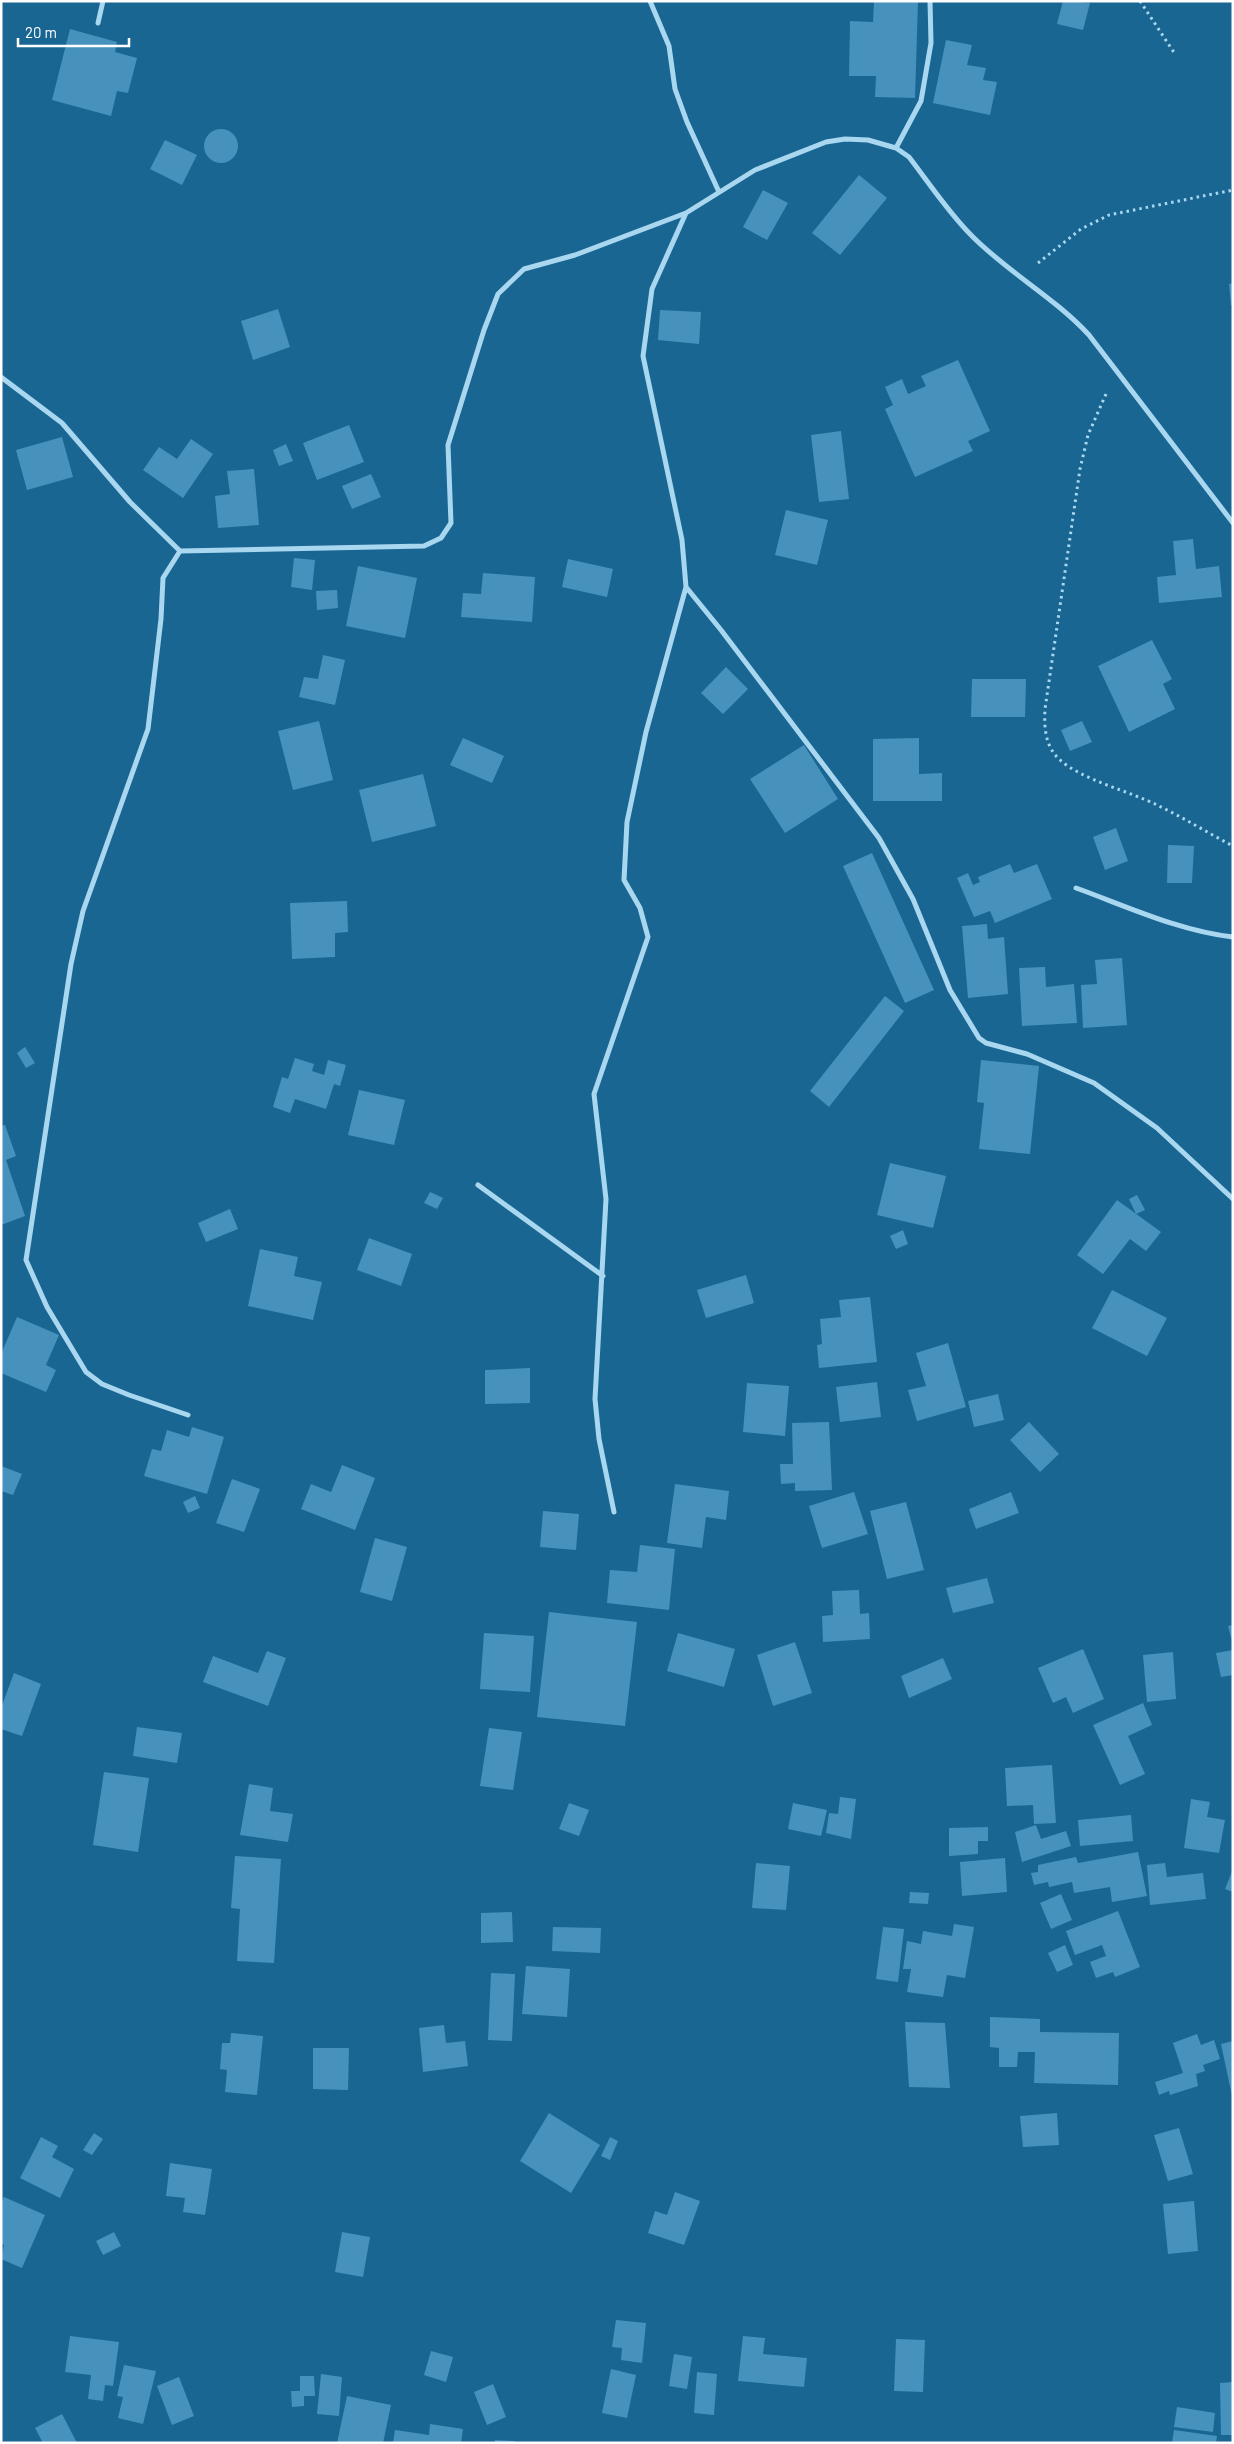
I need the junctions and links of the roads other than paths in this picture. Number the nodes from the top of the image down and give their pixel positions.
1 (102, 1) edge
2 (650, 1) edge
3 (930, 1) edge
4 (98, 23) dead end
5 (896, 148) junction
6 (719, 192) junction
7 (686, 213) junction
8 (1, 377) edge
9 (1233, 523) edge
10 (180, 551) junction
11 (686, 587) junction
12 (1076, 888) dead end
13 (1233, 936) edge
14 (478, 1185) dead end
15 (1233, 1199) edge
16 (603, 1276) junction
17 (188, 1414) dead end
18 (614, 1512) dead end

1 - 4 street
2 - 6 street
3 - 5 street
5 - 6 street
5 - 9 street
6 - 7 street
7 - 10 street
7 - 11 street
8 - 10 street
10 - 17 street
11 - 15 street
11 - 16 street
12 - 13 street
14 - 16 street
16 - 18 street

